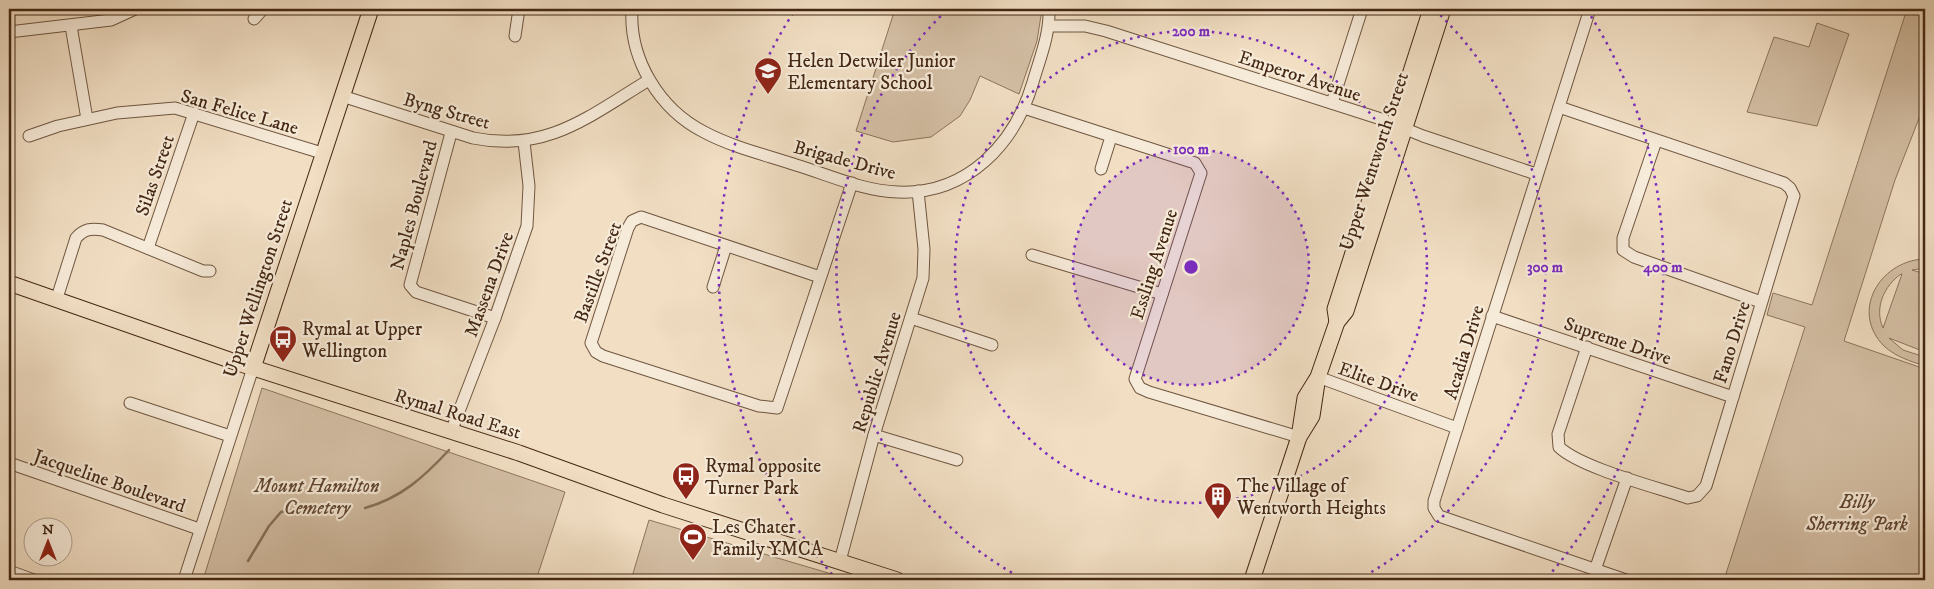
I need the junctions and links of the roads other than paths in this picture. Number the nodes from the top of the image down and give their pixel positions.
1 (135, 9) edge
2 (263, 9) edge
3 (371, 9) edge
4 (519, 9) edge
5 (632, 9) edge
6 (1049, 9) edge
7 (1362, 9) edge
8 (1431, 9) edge
9 (1443, 9) edge
10 (1590, 9) edge
11 (254, 19) dead end
12 (70, 26) junction
13 (1049, 26) junction
14 (9, 32) edge
15 (515, 36) dead end
16 (649, 80) junction
17 (342, 96) junction
18 (1332, 103) junction
19 (1559, 107) junction
20 (1024, 108) junction
21 (194, 112) junction
22 (87, 119) junction
23 (1399, 126) junction
24 (451, 133) junction
25 (29, 136) dead end
26 (1111, 137) junction
27 (524, 142) junction
28 (1656, 142) junction
29 (322, 153) junction
30 (1101, 169) dead end
31 (1536, 174) junction
32 (852, 183) junction
33 (918, 191) junction
34 (726, 246) junction
35 (148, 248) junction
36 (1032, 255) dead end
37 (210, 271) dead end
38 (820, 277) junction
39 (9, 283) edge
40 (713, 286) dead end
41 (1162, 294) junction
42 (57, 298) junction
43 (1761, 302) junction
44 (1492, 316) junction
45 (495, 318) junction
46 (911, 318) junction
47 (992, 345) dead end
48 (1587, 348) junction
49 (253, 368) junction
50 (1318, 377) junction
51 (1733, 397) junction
52 (130, 403) dead end
53 (1457, 428) junction
54 (451, 432) junction
55 (874, 435) junction
56 (230, 436) junction
57 (1299, 438) junction
58 (957, 460) dead end
59 (10, 468) edge
60 (1627, 478) junction
61 (199, 529) junction
62 (840, 561) junction
63 (1595, 570) junction
64 (9, 571) edge
65 (34, 580) edge
66 (184, 580) edge
67 (897, 580) edge
68 (1252, 580) edge
69 (1626, 580) edge

1 - 12 street
2 - 11 street
3 - 17 main road, Upper Wellington Street
4 - 15 street
5 - 16 street, Brigade Drive
6 - 13 street, Brigade Drive
7 - 18 street
8 - 23 main road, Upper Wentworth Street
9 - 23 main road, Upper Wentworth Street
10 - 19 street, Acadia Drive
12 - 14 street
12 - 22 street
13 - 18 street, Emperor Avenue
13 - 20 street, Brigade Drive
16 - 27 street, Byng Street
16 - 32 street, Brigade Drive
17 - 24 street, Byng Street
17 - 29 main road, Upper Wellington Street
18 - 23 street, Emperor Avenue
19 - 28 street, Fano Drive
19 - 31 street, Acadia Drive
20 - 26 street, Essling Avenue
20 - 33 street, Brigade Drive
21 - 22 street, San Felice Lane
21 - 29 street, San Felice Lane
21 - 35 street, Silas Street
22 - 25 street, San Felice Lane
23 - 31 street, Emperor Avenue
23 - 50 main road, Upper Wentworth Street
24 - 27 street, Byng Street
24 - 45 street, Naples Boulevard
26 - 30 street
26 - 41 street, Essling Avenue
27 - 45 street, Massena Drive
28 - 43 street
28 - 43 street, Fano Drive
29 - 49 main road, Upper Wellington Street
31 - 44 street, Acadia Drive
32 - 33 street, Brigade Drive
32 - 38 street, Bastille Street
33 - 46 street, Republic Avenue
34 - 38 street, Bastille Street
34 - 38 street, Bastille Street
34 - 40 street
35 - 37 street
35 - 42 street
36 - 41 street
39 - 42 main road, Rymal Road East
41 - 57 street, Essling Avenue
42 - 49 main road, Rymal Road East
43 - 51 street, Fano Drive
44 - 48 street, Supreme Drive
44 - 53 street, Acadia Drive
45 - 54 street, Massena Drive
46 - 47 street
46 - 55 street, Republic Avenue
48 - 51 street, Supreme Drive
48 - 60 street, Fano Drive
49 - 54 main road, Rymal Road East
49 - 56 street, Upper Wellington Street
50 - 53 street, Elite Drive
50 - 57 main road, Upper Wentworth Street
51 - 60 street, Fano Drive
52 - 56 street
53 - 63 street, Acadia Drive
54 - 62 main road, Rymal Road East
55 - 58 street
55 - 62 street, Republic Avenue
56 - 61 street, Upper Wellington Street
57 - 68 main road, Upper Wentworth Street
59 - 61 street, Jacqueline Boulevard
60 - 63 street
61 - 66 street, Upper Wellington Street
62 - 67 main road, Rymal Road East
63 - 69 street, Acadia Drive
64 - 65 street

